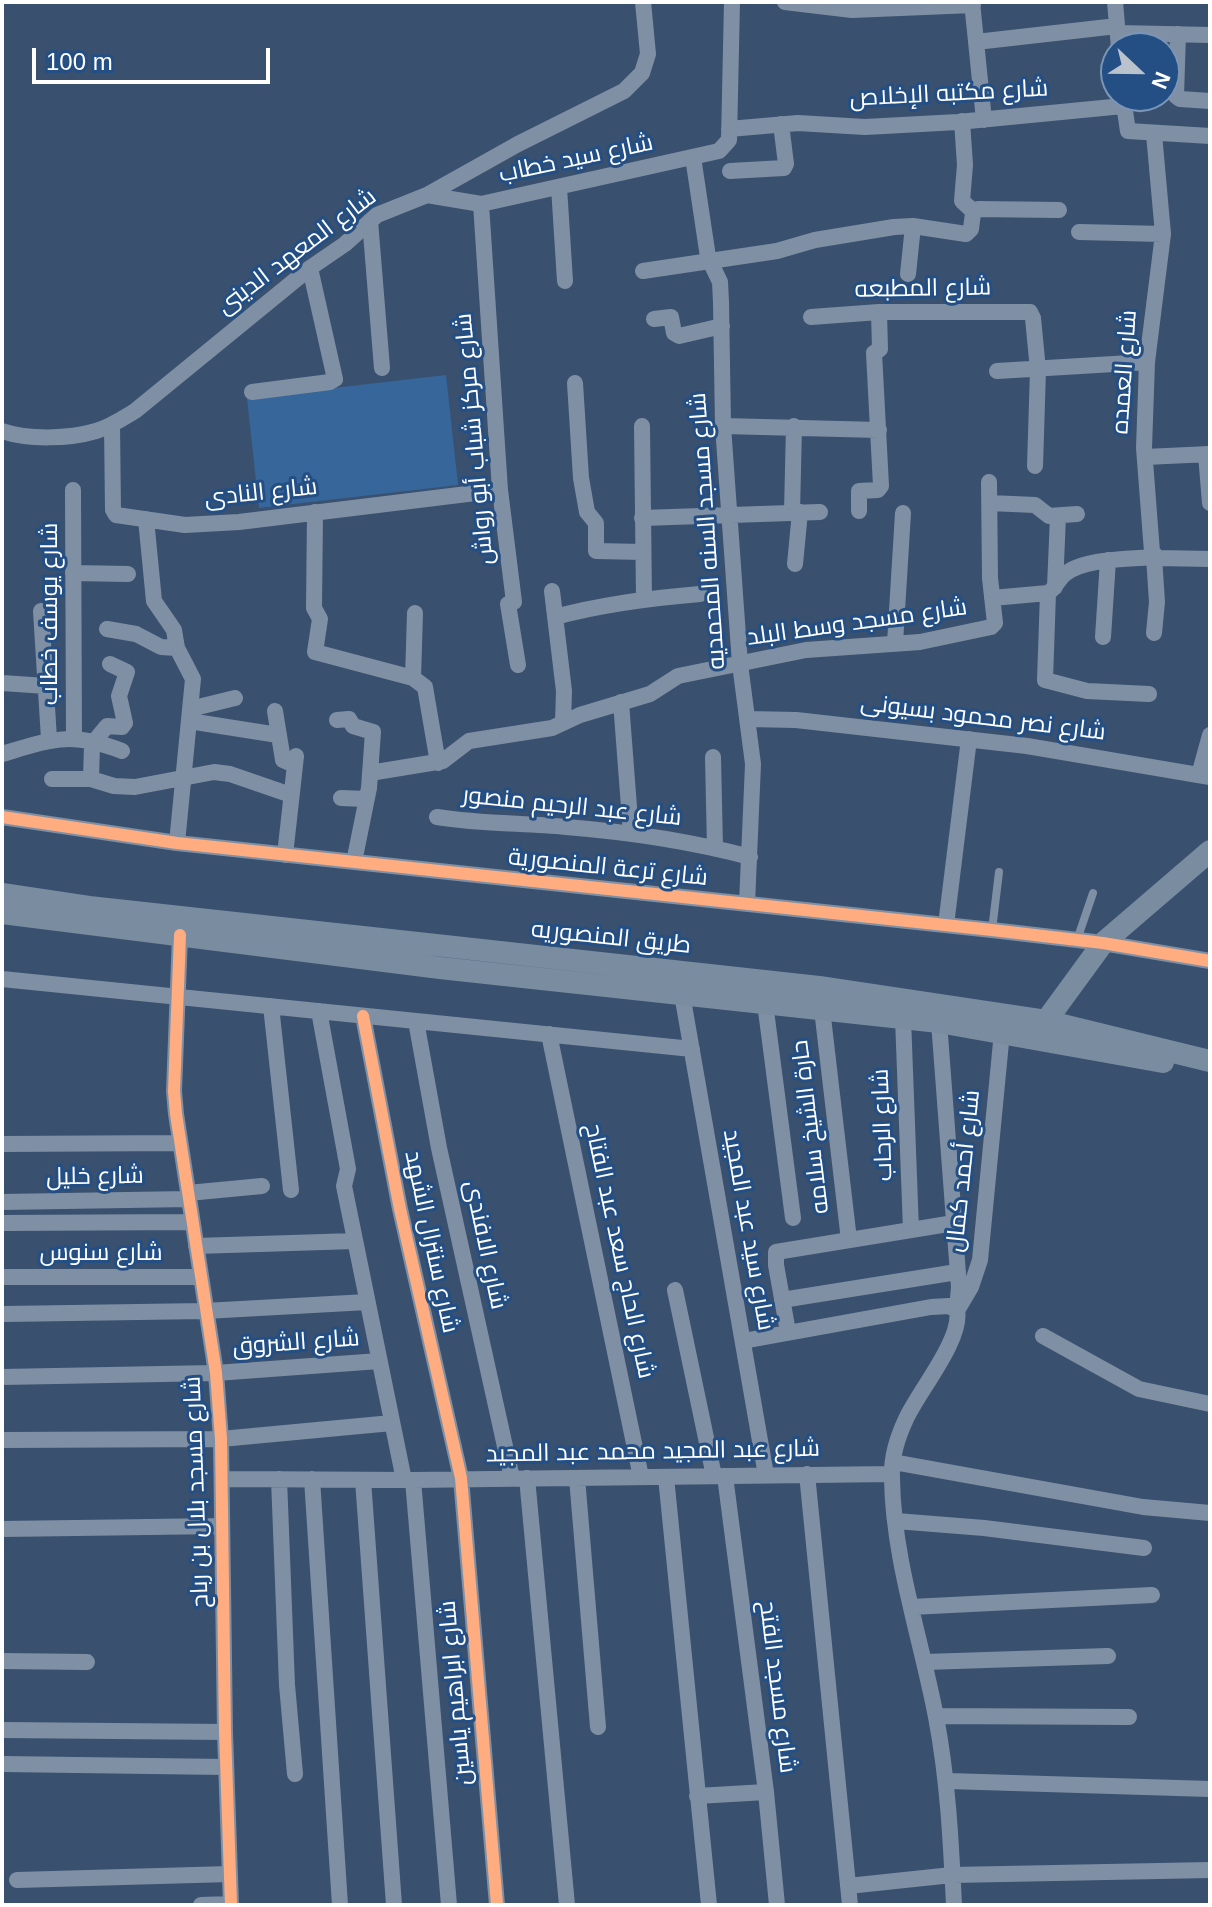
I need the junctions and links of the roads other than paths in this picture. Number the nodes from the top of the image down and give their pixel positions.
1 (643, 2) edge
2 (732, 2) edge
3 (785, 2) edge
4 (1115, 2) edge
5 (972, 3) edge
6 (860, 6) edge
7 (1118, 32) edge
8 (1180, 34) edge
9 (1210, 35) edge
10 (1100, 37) edge
11 (976, 42) junction
12 (1180, 99) edge
13 (1210, 101) edge
14 (1100, 104) edge
15 (1125, 112) edge
16 (984, 120) junction
17 (962, 121) junction
18 (781, 124) junction
19 (729, 134) junction
20 (1154, 134) junction
21 (1210, 136) edge
22 (693, 157) junction
23 (730, 171) dead end
24 (559, 187) junction
25 (427, 195) junction
26 (481, 204) junction
27 (1059, 210) dead end
28 (974, 212) junction
29 (370, 221) junction
30 (913, 226) junction
31 (1079, 232) dead end
32 (1163, 234) junction
33 (710, 262) junction
34 (310, 268) junction
35 (643, 271) dead end
36 (908, 274) dead end
37 (565, 281) dead end
38 (879, 312) junction
39 (811, 317) dead end
40 (654, 319) dead end
41 (722, 326) junction
42 (1147, 362) junction
43 (382, 368) dead end
44 (1038, 370) junction
45 (997, 371) dead end
46 (575, 383) dead end
47 (252, 392) dead end
48 (112, 425) junction
49 (642, 426) dead end
50 (723, 426) junction
51 (794, 426) junction
52 (879, 430) junction
53 (2, 431) edge
54 (1208, 454) edge
55 (1145, 457) junction
56 (1035, 466) dead end
57 (989, 482) dead end
58 (73, 490) dead end
59 (500, 490) junction
60 (990, 503) junction
61 (1210, 503) edge
62 (859, 511) dead end
63 (315, 512) junction
64 (796, 512) junction
65 (820, 512) dead end
66 (903, 513) dead end
67 (729, 514) junction
68 (1077, 514) dead end
69 (1058, 516) junction
70 (642, 518) junction
71 (146, 519) junction
72 (643, 552) junction
73 (1154, 557) junction
74 (1210, 559) edge
75 (1108, 560) junction
76 (795, 564) dead end
77 (73, 573) junction
78 (128, 574) dead end
79 (552, 591) dead end
80 (1051, 591) junction
81 (700, 594) dead end
82 (992, 598) junction
83 (644, 599) junction
84 (41, 611) dead end
85 (415, 613) dead end
86 (555, 617) junction
87 (107, 629) dead end
88 (1154, 633) dead end
89 (1103, 637) dead end
90 (895, 643) junction
91 (177, 648) junction
92 (110, 664) dead end
93 (740, 664) junction
94 (518, 665) dead end
95 (413, 678) junction
96 (2, 683) edge
97 (46, 686) junction
98 (1149, 694) dead end
99 (235, 698) dead end
100 (621, 702) junction
101 (275, 711) dead end
102 (189, 715) junction
103 (748, 719) junction
104 (337, 720) dead end
105 (563, 723) junction
106 (278, 735) junction
107 (1210, 735) edge
108 (74, 738) junction
109 (49, 739) junction
110 (969, 739) junction
111 (94, 741) junction
112 (122, 751) dead end
113 (2, 754) edge
114 (713, 757) dead end
115 (438, 763) junction
116 (370, 773) junction
117 (1204, 776) edge
118 (183, 778) junction
119 (52, 779) dead end
120 (91, 779) junction
121 (291, 795) junction
122 (341, 798) dead end
123 (366, 799) junction
124 (2, 817) edge
125 (437, 817) dead end
126 (631, 833) junction
127 (177, 843) junction
128 (715, 848) junction
129 (1210, 851) edge
130 (285, 855) junction
131 (750, 857) junction
132 (354, 862) junction
133 (999, 872) dead end
134 (1093, 893) dead end
135 (2, 894) edge
136 (747, 904) junction
137 (2, 913) edge
138 (946, 925) junction
139 (992, 930) junction
140 (180, 935) junction
141 (1077, 940) junction
142 (1096, 952) junction
143 (442, 957) junction
144 (1210, 961) edge
145 (2, 979) edge
146 (682, 994) junction
147 (177, 997) junction
148 (765, 1003) junction
149 (271, 1006) junction
150 (822, 1009) junction
151 (319, 1011) junction
152 (1052, 1012) junction
153 (363, 1016) junction
154 (903, 1018) junction
155 (416, 1021) junction
156 (939, 1022) junction
157 (1002, 1032) junction
158 (549, 1034) junction
159 (692, 1049) junction
160 (1210, 1061) edge
161 (1210, 1074) edge
162 (180, 1143) junction
163 (2, 1144) edge
164 (262, 1186) dead end
165 (291, 1190) dead end
166 (188, 1196) junction
167 (2, 1202) edge
168 (793, 1218) dead end
169 (192, 1222) junction
170 (2, 1223) edge
171 (954, 1223) junction
172 (911, 1230) junction
173 (849, 1240) junction
174 (355, 1241) junction
175 (196, 1246) junction
176 (957, 1272) junction
177 (2, 1277) edge
178 (200, 1277) junction
179 (675, 1290) dead end
180 (782, 1300) junction
181 (367, 1302) junction
182 (957, 1310) junction
183 (205, 1311) junction
184 (4, 1314) dead end
185 (788, 1332) junction
186 (1043, 1336) dead end
187 (743, 1341) junction
188 (379, 1361) junction
189 (216, 1373) junction
190 (2, 1377) edge
191 (1210, 1404) edge
192 (392, 1423) junction
193 (221, 1439) junction
194 (2, 1440) edge
195 (892, 1468) junction
196 (807, 1474) junction
197 (766, 1475) junction
198 (720, 1476) junction
199 (641, 1477) junction
200 (666, 1477) junction
201 (461, 1478) junction
202 (520, 1478) junction
203 (577, 1478) junction
204 (222, 1479) junction
205 (279, 1479) junction
206 (312, 1479) junction
207 (363, 1480) junction
208 (408, 1480) junction
209 (1210, 1513) edge
210 (896, 1521) junction
211 (222, 1526) junction
212 (2, 1529) edge
213 (1144, 1548) dead end
214 (1152, 1595) dead end
215 (911, 1607) junction
216 (1108, 1656) dead end
217 (2, 1661) edge
218 (87, 1662) dead end
219 (925, 1662) junction
220 (936, 1716) junction
221 (1129, 1717) dead end
222 (598, 1727) dead end
223 (2, 1730) edge
224 (225, 1732) junction
225 (2, 1764) edge
226 (226, 1767) junction
227 (295, 1774) dead end
228 (948, 1781) junction
229 (1210, 1789) edge
230 (766, 1792) junction
231 (697, 1796) junction
232 (1210, 1870) edge
233 (230, 1874) junction
234 (952, 1875) junction
235 (17, 1880) dead end
236 (848, 1886) junction
237 (201, 1905) edge
238 (231, 1905) edge
239 (340, 1905) edge
240 (394, 1905) edge
241 (449, 1905) edge
242 (497, 1905) edge
243 (567, 1905) edge
244 (709, 1905) edge
245 (777, 1905) edge
246 (850, 1905) edge
247 (954, 1905) edge

1 - 25 street, شارع المعهد الدينى
2 - 19 street
3 - 6 street
4 - 7 street
5 - 6 street
5 - 11 street
8 - 9 street
10 - 11 street
11 - 16 street
12 - 13 street
14 - 16 street, شارع مكتبه الإخلاص
15 - 20 street
16 - 17 street, شارع مكتبه الإخلاص
17 - 18 street, شارع مكتبه الإخلاص
17 - 28 street
18 - 19 street, شارع مكتبه الإخلاص
18 - 23 street
19 - 22 street, شارع سيد خطاب
20 - 21 street
20 - 32 street, شارع العمده
22 - 24 street, شارع سيد خطاب
22 - 33 street, شارع مسجد السنه المحمديه
24 - 26 street, شارع سيد خطاب
24 - 37 street
25 - 26 street, شارع سيد خطاب
25 - 29 street, شارع المعهد الدينى
26 - 59 street, شارع مركز شباب أبو رواش
27 - 28 street
28 - 30 street
29 - 34 street, شارع المعهد الدينى
29 - 43 street
30 - 33 street
30 - 36 street
31 - 32 street
32 - 42 street, شارع العمده
33 - 35 street
33 - 41 street, شارع مسجد السنه المحمديه
34 - 47 street
34 - 48 street, شارع المعهد الدينى
38 - 39 street, شارع المطبعه
38 - 44 street, شارع المطبعه
38 - 52 street
40 - 41 street
41 - 50 street, شارع مسجد السنه المحمديه
42 - 44 street
42 - 55 street, شارع العمده
44 - 45 street
44 - 56 street
46 - 72 street
48 - 53 street, شارع المعهد الدينى
48 - 71 street, شارع النادى
49 - 70 street
50 - 51 street
50 - 67 street, شارع مسجد السنه المحمديه
51 - 52 street
51 - 64 street
52 - 62 street
54 - 55 street
54 - 61 street
55 - 73 street, شارع العمده
57 - 60 street
58 - 77 street, شارع يوسف خطاب
59 - 63 street, شارع النادى
59 - 94 street, شارع مركز شباب أبو رواش
60 - 69 street
60 - 82 street
63 - 71 street, شارع النادى
63 - 95 street
64 - 65 street
64 - 67 street
64 - 76 street
66 - 90 street
67 - 70 street
67 - 93 street, شارع مسجد السنه المحمديه
68 - 69 street
69 - 80 street
70 - 72 street
71 - 91 street
72 - 83 street
73 - 74 street
73 - 75 street
73 - 88 street, شارع العمده
75 - 80 street
75 - 89 street
77 - 78 street
77 - 108 street, شارع يوسف خطاب
79 - 86 street
80 - 82 street, شارع مسجد وسط البلد
80 - 98 street
81 - 83 street
82 - 90 street, شارع مسجد وسط البلد
83 - 86 street
84 - 97 street
85 - 95 street
86 - 105 street
87 - 91 street
90 - 93 street, شارع مسجد وسط البلد
91 - 102 street
92 - 111 street
93 - 100 street, شارع مسجد وسط البلد
93 - 103 street, شارع مسجد السنه المحمديه
95 - 115 street
96 - 97 street
97 - 109 street
99 - 102 street
100 - 105 street, شارع مسجد وسط البلد
100 - 126 street
101 - 106 street
102 - 106 street
102 - 118 street
103 - 110 street, شارع نصر محمود بسيونى
103 - 131 street, شارع مسجد السنه المحمديه
104 - 116 street
105 - 115 street, شارع مسجد وسط البلد
106 - 121 street
107 - 117 street
108 - 109 street
108 - 111 street
109 - 113 street
110 - 117 street, شارع نصر محمود بسيونى
110 - 138 street
111 - 112 street
111 - 120 street
114 - 128 street
115 - 116 street, شارع مسجد وسط البلد
116 - 123 street
118 - 120 street
118 - 121 street
118 - 127 street
119 - 120 street
121 - 130 street
122 - 123 street
123 - 132 street
124 - 127 street, شارع ترعة المنصورية
125 - 126 street, شارع عبد الرحيم منصور
126 - 128 street, شارع عبد الرحيم منصور
127 - 130 street, شارع ترعة المنصورية
128 - 131 street, شارع عبد الرحيم منصور
129 - 142 main road
130 - 132 street, شارع ترعة المنصورية
131 - 136 street, شارع مسجد السنه المحمديه
132 - 136 street, شارع ترعة المنصورية
133 - 139 lane
134 - 141 lane
135 - 143 main road, طريق المنصوريه
136 - 138 street, شارع ترعة المنصورية
137 - 140 main road, طريق المنصوريه
138 - 139 street, شارع ترعة المنصورية
139 - 141 street, شارع ترعة المنصورية
140 - 143 main road, طريق المنصوريه
140 - 147 street, شارع مسجد بلال بن رباح
141 - 142 street, شارع ترعة المنصورية
142 - 144 street, شارع ترعة المنصورية
142 - 152 main road
143 - 146 main road, طريق المنصوريه
143 - 152 main road, طريق المنصوريه
145 - 147 street
146 - 148 main road, طريق المنصوريه
146 - 159 street, شارع سيد عبد المجيد
147 - 149 street
147 - 162 street, شارع مسجد بلال بن رباح
148 - 150 main road, طريق المنصوريه
148 - 168 street
149 - 151 street
149 - 165 street
150 - 154 main road, طريق المنصوريه
150 - 173 street, حارة الشيخ سلامه
151 - 153 street
151 - 174 street
152 - 160 main road, طريق المنصوريه
153 - 155 street
153 - 201 street, شارع سنترال الشهد
154 - 156 main road, طريق المنصوريه
154 - 172 street, شارع الرحاب
155 - 158 street
155 - 202 street, شارع الافندى
156 - 157 main road, طريق المنصوريه
156 - 171 street
157 - 161 main road, طريق المنصوريه
157 - 182 street, شارع أحمد كمال
158 - 159 street
158 - 199 street, شارع الحاج سعد عبد الفتاح
159 - 187 street, شارع سيد عبد المجيد
162 - 163 street
162 - 166 street, شارع مسجد بلال بن رباح
164 - 166 street, شارع خليل
166 - 167 street, شارع خليل
166 - 169 street, شارع مسجد بلال بن رباح
169 - 170 street
169 - 175 street, شارع مسجد بلال بن رباح
171 - 172 street
171 - 176 street
172 - 173 street
173 - 180 street
174 - 175 street
174 - 181 street
175 - 178 street, شارع مسجد بلال بن رباح
176 - 180 street
176 - 182 street
177 - 178 street, شارع سنوس
178 - 183 street, شارع مسجد بلال بن رباح
179 - 198 street, شارع مسجد الفتح
180 - 185 street
181 - 183 street
181 - 188 street
182 - 185 street
182 - 195 street
183 - 184 street
183 - 189 street, شارع مسجد بلال بن رباح
185 - 187 street
186 - 191 street
187 - 197 street, شارع سيد عبد المجيد
188 - 189 street, شارع الشروق
188 - 192 street
189 - 190 street, شارع الشروق
189 - 193 street, شارع مسجد بلال بن رباح
192 - 193 street
192 - 208 street
193 - 194 street
193 - 204 street, شارع مسجد بلال بن رباح
195 - 196 street, شارع عبد المجيد محمد عبد المجيد
195 - 209 street, شارع عبد المجيد محمد عبد المجيد
195 - 210 street
196 - 197 street, شارع عبد المجيد محمد عبد المجيد
196 - 236 street
197 - 198 street, شارع عبد المجيد محمد عبد المجيد
198 - 200 street, شارع عبد المجيد محمد عبد المجيد
198 - 230 street, شارع مسجد الفتح
199 - 200 street, شارع عبد المجيد محمد عبد المجيد
199 - 203 street, شارع عبد المجيد محمد عبد المجيد
200 - 231 street
201 - 202 street, شارع عبد المجيد محمد عبد المجيد
201 - 208 street, شارع عبد المجيد محمد عبد المجيد
201 - 242 street, شارع ابراهيم ياسين
202 - 203 street, شارع عبد المجيد محمد عبد المجيد
202 - 243 street, شارع الافندى
203 - 222 street
204 - 205 street, شارع عبد المجيد محمد عبد المجيد
204 - 211 street, شارع مسجد بلال بن رباح
205 - 206 street, شارع عبد المجيد محمد عبد المجيد
205 - 227 street
206 - 207 street, شارع عبد المجيد محمد عبد المجيد
206 - 239 street
207 - 208 street, شارع عبد المجيد محمد عبد المجيد
207 - 240 street
208 - 241 street
210 - 213 street
210 - 215 street
211 - 212 street
211 - 224 street, شارع مسجد بلال بن رباح
214 - 215 street
215 - 219 street
216 - 219 street
217 - 218 street
219 - 220 street
220 - 221 street
220 - 228 street
223 - 224 street
224 - 226 street, شارع مسجد بلال بن رباح
225 - 226 street
226 - 233 street, شارع مسجد بلال بن رباح
228 - 229 street
228 - 234 street
230 - 231 street
230 - 245 street, شارع مسجد الفتح
231 - 244 street
232 - 234 street
233 - 235 street
233 - 238 street, شارع مسجد بلال بن رباح
234 - 236 street
234 - 247 street
236 - 246 street
237 - 238 street

